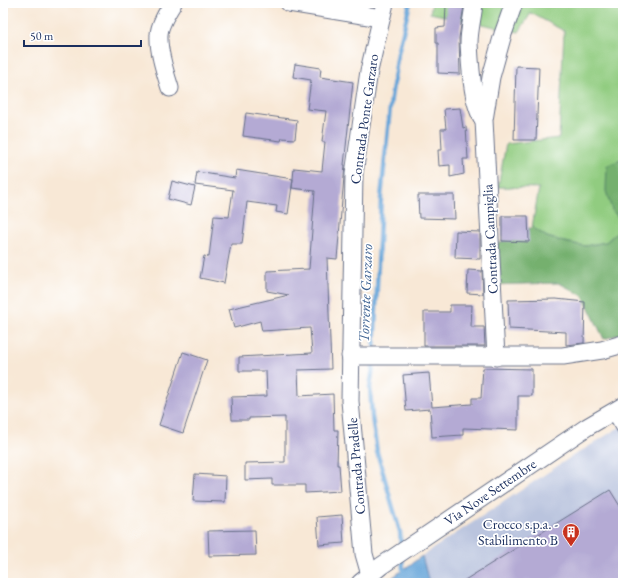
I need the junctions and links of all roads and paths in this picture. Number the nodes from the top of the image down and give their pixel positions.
1 (173, 3) edge
2 (289, 3) edge
3 (474, 3) edge
4 (514, 3) edge
5 (383, 11) edge
6 (170, 88) dead end
7 (484, 120) junction
8 (623, 344) edge
9 (350, 356) junction
10 (496, 357) junction
11 (617, 409) edge
12 (623, 432) edge
13 (370, 575) edge

1 - 6 street
2 - 5 street
3 - 7 street, Contrada Campiglia
4 - 7 street, Contrada Campiglia
5 - 9 street, Contrada Ponte Garzaro
7 - 10 street, Contrada Campiglia
8 - 10 street
9 - 10 street
9 - 13 street, Contrada Pradelle
11 - 12 lane
11 - 13 street, Via Nove Settembre

